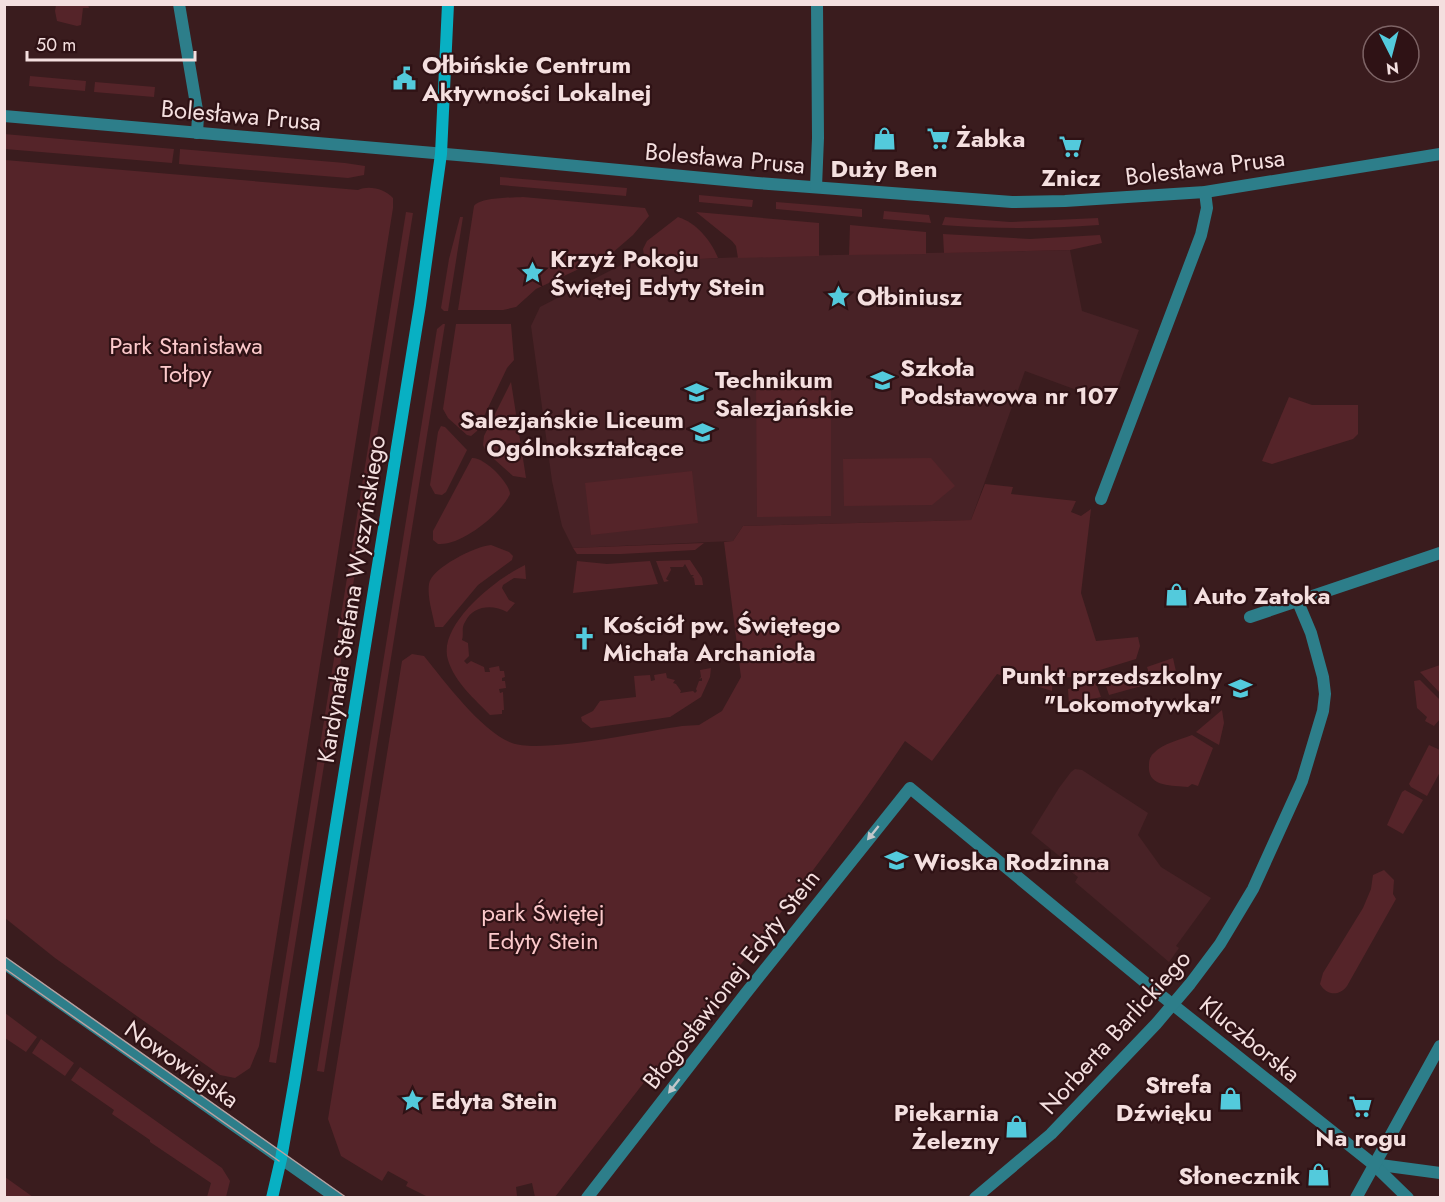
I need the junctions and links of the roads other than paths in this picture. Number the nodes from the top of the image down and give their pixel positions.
1 (179, 4) edge
2 (448, 4) edge
3 (817, 4) edge
4 (4, 116) edge
5 (197, 133) junction
6 (441, 154) junction
7 (1440, 154) edge
8 (816, 187) junction
9 (1205, 192) junction
10 (1101, 499) dead end
11 (1440, 553) edge
12 (1298, 602) junction
13 (1250, 617) dead end
14 (910, 788) joint
15 (4, 963) edge
16 (1174, 1004) junction
17 (1440, 1046) edge
18 (281, 1159) junction
19 (1373, 1164) junction
20 (1440, 1173) edge
21 (272, 1197) edge
22 (337, 1197) edge
23 (587, 1197) edge
24 (975, 1197) edge
25 (1356, 1197) edge
26 (1408, 1197) edge

1 - 5 street
2 - 6 main road, Kardynała Stefana Wyszyńskiego
3 - 8 street
4 - 5 street, Bolesława Prusa
5 - 6 street, Bolesława Prusa
6 - 8 street, Bolesława Prusa
6 - 18 main road, Kardynała Stefana Wyszyńskiego
7 - 9 street, Bolesława Prusa
8 - 9 street, Bolesława Prusa
9 - 10 street
11 - 12 street
12 - 13 street
12 - 16 street, Norberta Barlickiego
14 - 16 street, Kluczborska
14 -> 23 street, Błogosławionej Edyty Stein
15 - 18 street, Nowowiejska
16 - 19 street, Kluczborska
16 - 24 street, Norberta Barlickiego
17 - 19 street
18 - 21 main road, Kardynała Stefana Wyszyńskiego
18 - 22 street, Nowowiejska
19 - 20 street
19 - 25 street
19 - 26 street, Kluczborska

